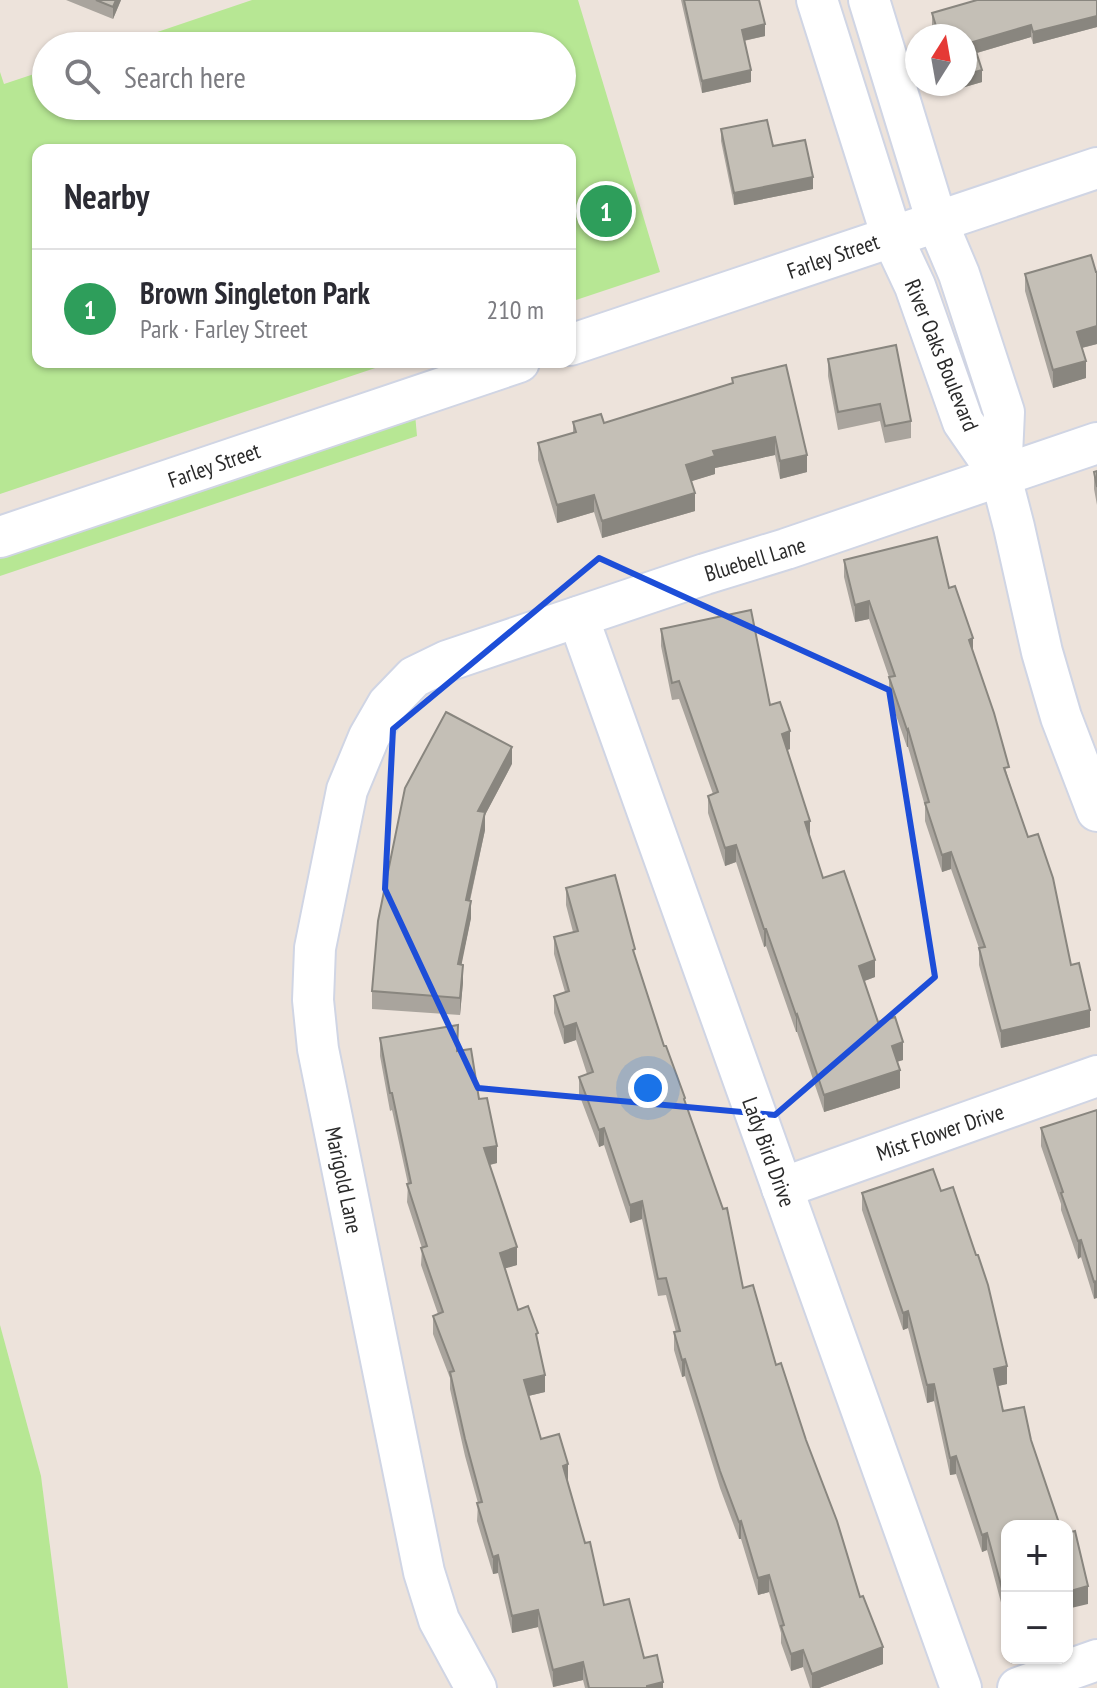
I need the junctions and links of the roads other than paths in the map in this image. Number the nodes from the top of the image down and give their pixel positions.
1 (817, 0) edge
2 (869, 0) edge
3 (1097, 168) edge
4 (937, 222) junction
5 (892, 237) junction
6 (576, 343) edge
7 (501, 368) edge
8 (1097, 443) edge
9 (1001, 477) junction
10 (0, 537) edge
11 (578, 617) junction
12 (414, 677) joint
13 (1097, 811) edge
14 (1097, 1076) edge
15 (782, 1188) junction
16 (1097, 1660) edge
17 (476, 1688) edge
18 (961, 1688) edge
19 (1018, 1688) edge

1 - 5 street, River Oaks Boulevard
2 - 4 street, River Oaks Boulevard
3 - 4 street, Farley Street
4 - 5 street, Farley Street
4 - 9 street, River Oaks Boulevard
5 - 6 street, Farley Street
5 - 9 street, River Oaks Boulevard
7 - 10 street, Farley Street
8 - 9 street, Bluebell Lane
9 - 11 street, Bluebell Lane
9 - 13 street, River Oaks Boulevard
11 - 12 street, Bluebell Lane
11 - 15 street, Lady Bird Drive
12 - 17 street, Marigold Lane
14 - 15 street, Mist Flower Drive
15 - 18 street, Lady Bird Drive
16 - 19 street

